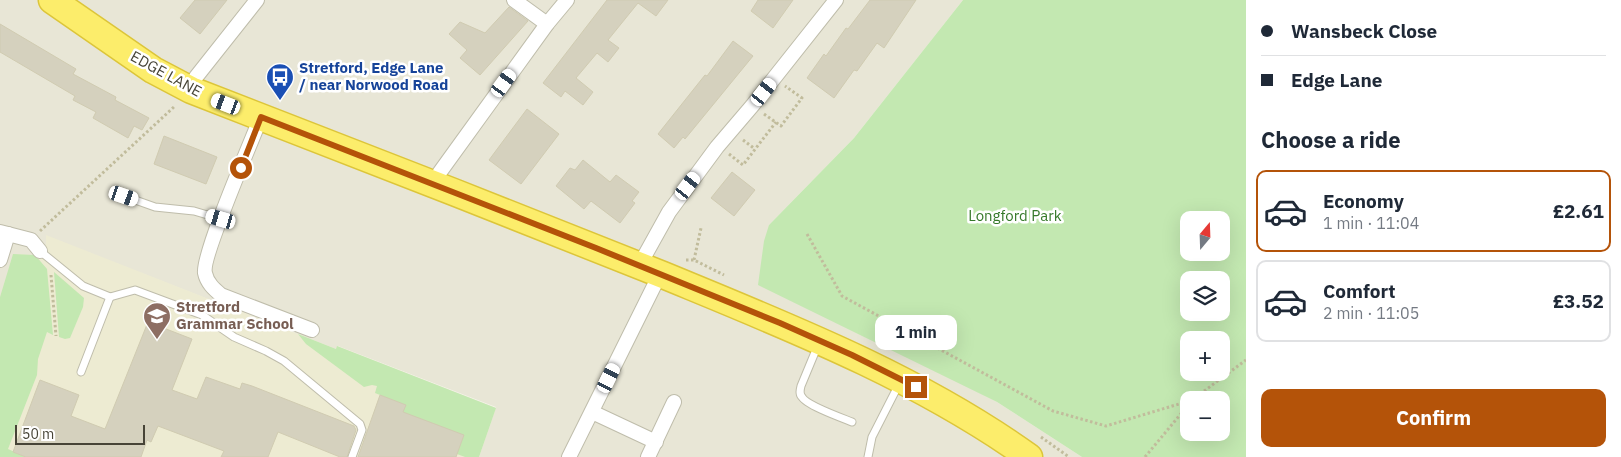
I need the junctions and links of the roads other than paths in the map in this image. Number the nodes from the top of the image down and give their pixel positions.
1 (52, 0) edge
2 (257, 0) edge
3 (514, 0) edge
4 (567, 0) edge
5 (836, 0) edge
6 (547, 24) junction
7 (191, 90) junction
8 (261, 117) junction
9 (434, 185) junction
10 (124, 196) dead end
11 (221, 219) junction
12 (4, 233) edge
13 (40, 250) joint
14 (0, 260) edge
15 (650, 270) junction
16 (110, 297) junction
17 (312, 330) dead end
18 (820, 340) junction
19 (81, 372) dead end
20 (901, 380) junction
21 (674, 402) dead end
22 (592, 412) junction
23 (852, 422) dead end
24 (656, 442) junction
25 (1014, 450) edge
26 (352, 457) edge
27 (569, 457) edge
28 (648, 457) edge
29 (868, 457) edge

1 - 7 highway, EDGE LANE
2 - 7 street
3 - 6 street
4 - 6 street
5 - 15 street
6 - 9 street
7 - 8 highway, EDGE LANE
8 - 9 highway, EDGE LANE
8 - 11 street
9 - 15 highway, EDGE LANE
10 - 11 lane
11 - 17 street
12 - 13 street
12 - 14 street
13 - 16 lane
15 - 18 highway, EDGE LANE
15 - 22 street
16 - 19 lane
16 - 26 lane
18 - 20 highway, EDGE LANE
18 - 23 lane
20 - 25 highway, EDGE LANE
20 - 29 lane
21 - 24 street
22 - 24 street
22 - 27 street
24 - 28 street

